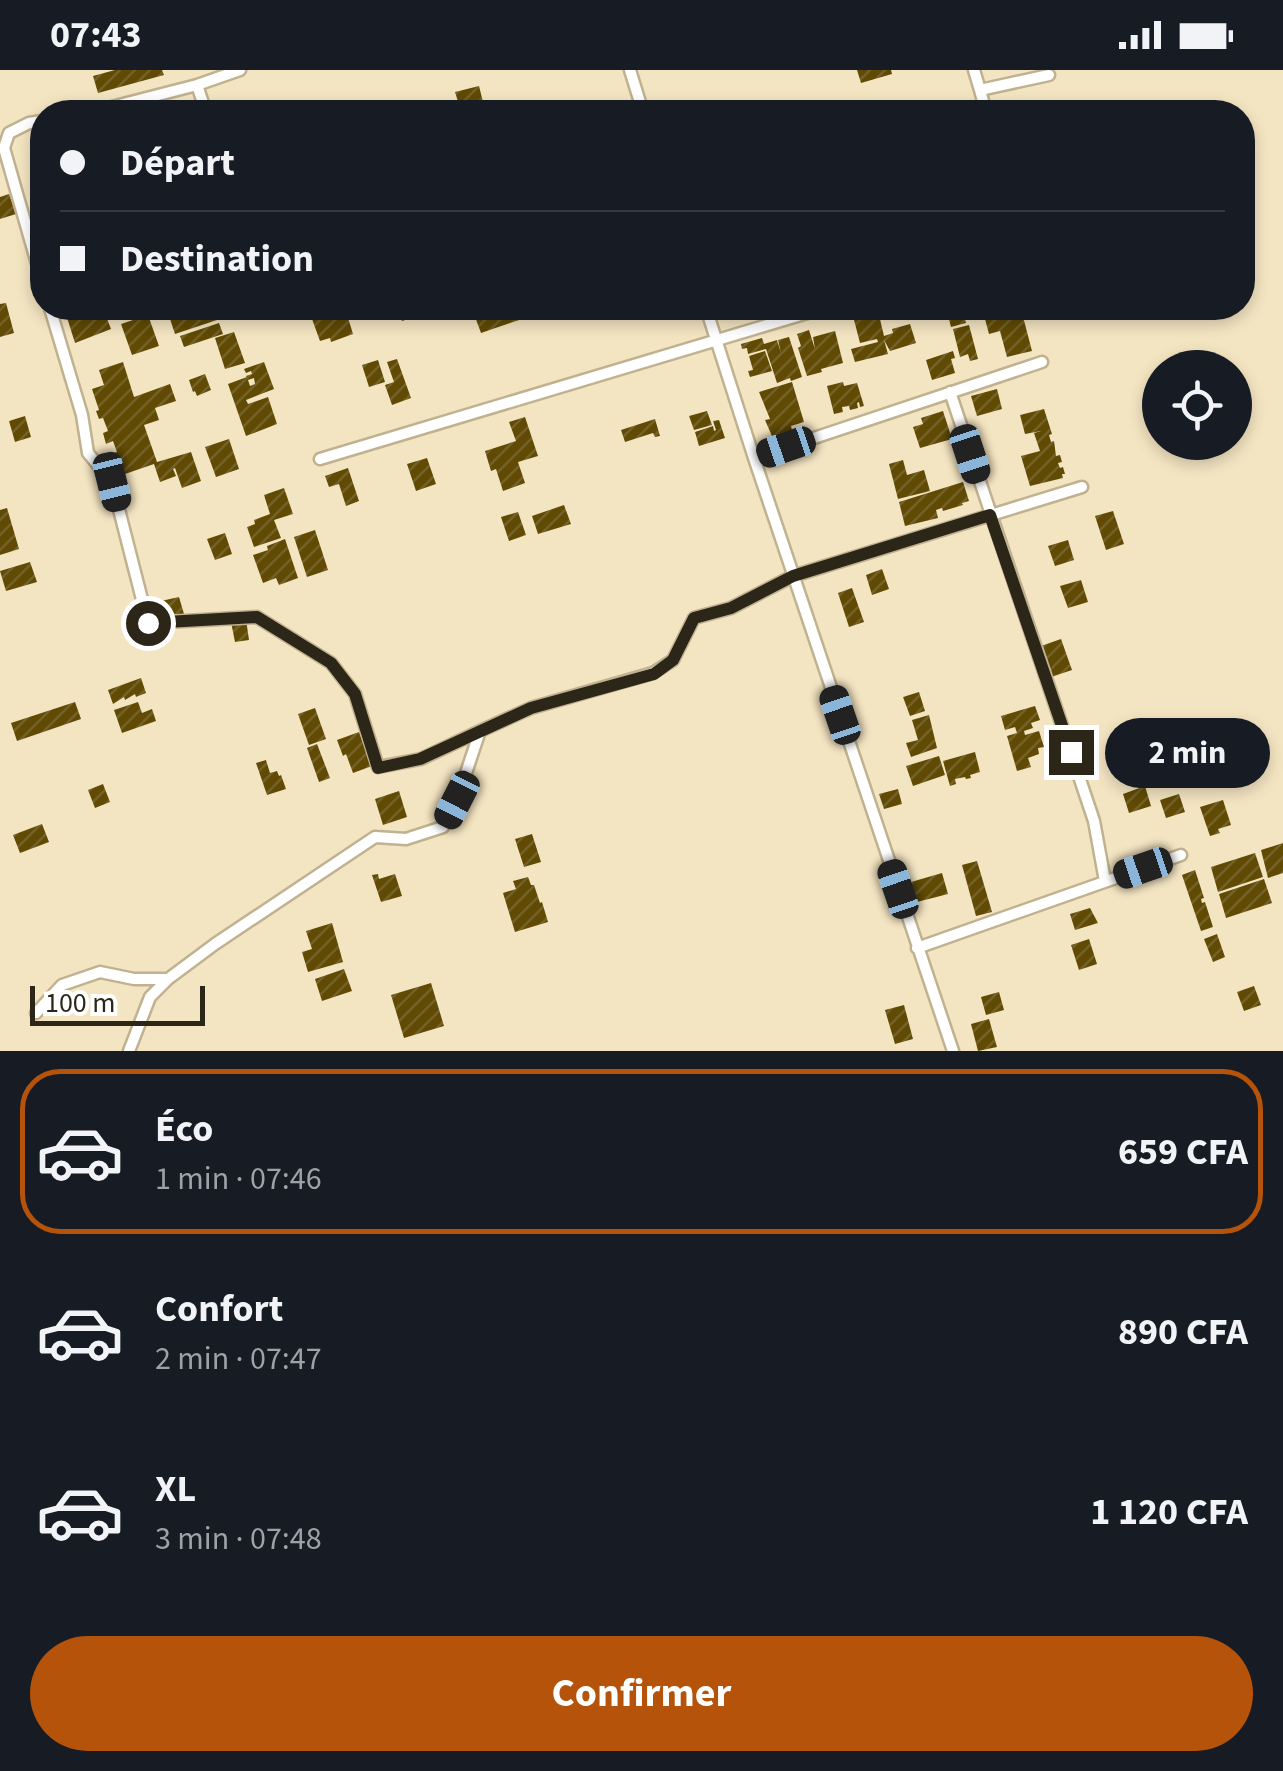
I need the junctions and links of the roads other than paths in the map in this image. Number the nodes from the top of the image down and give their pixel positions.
1 (240, 70) edge
2 (630, 70) edge
3 (974, 70) edge
4 (1049, 75) dead end
5 (197, 85) junction
6 (980, 90) junction
7 (139, 100) edge
8 (202, 100) edge
9 (640, 100) edge
10 (983, 100) edge
11 (30, 123) edge
12 (30, 239) edge
13 (54, 320) edge
14 (710, 320) edge
15 (784, 320) edge
16 (716, 340) junction
17 (1042, 362) dead end
18 (950, 392) junction
19 (754, 458) junction
20 (320, 459) dead end
21 (1082, 487) dead end
22 (990, 515) junction
23 (793, 576) junction
24 (480, 731) junction
25 (1181, 855) dead end
26 (1106, 881) junction
27 (918, 948) junction
28 (168, 979) junction
29 (36, 1013) dead end
30 (129, 1051) edge
31 (953, 1051) edge

1 - 5 street
2 - 9 street
3 - 6 street
4 - 6 street
5 - 7 street
5 - 8 street
6 - 10 street
11 - 12 street
13 - 24 street
14 - 16 street
15 - 16 street
16 - 19 street
16 - 20 street
17 - 18 street
18 - 19 street
18 - 22 street
19 - 23 street
21 - 22 street
22 - 23 street
22 - 26 street
23 - 24 street
23 - 27 street
24 - 28 street
25 - 26 street
26 - 27 street
27 - 31 street
28 - 29 street
28 - 30 street

